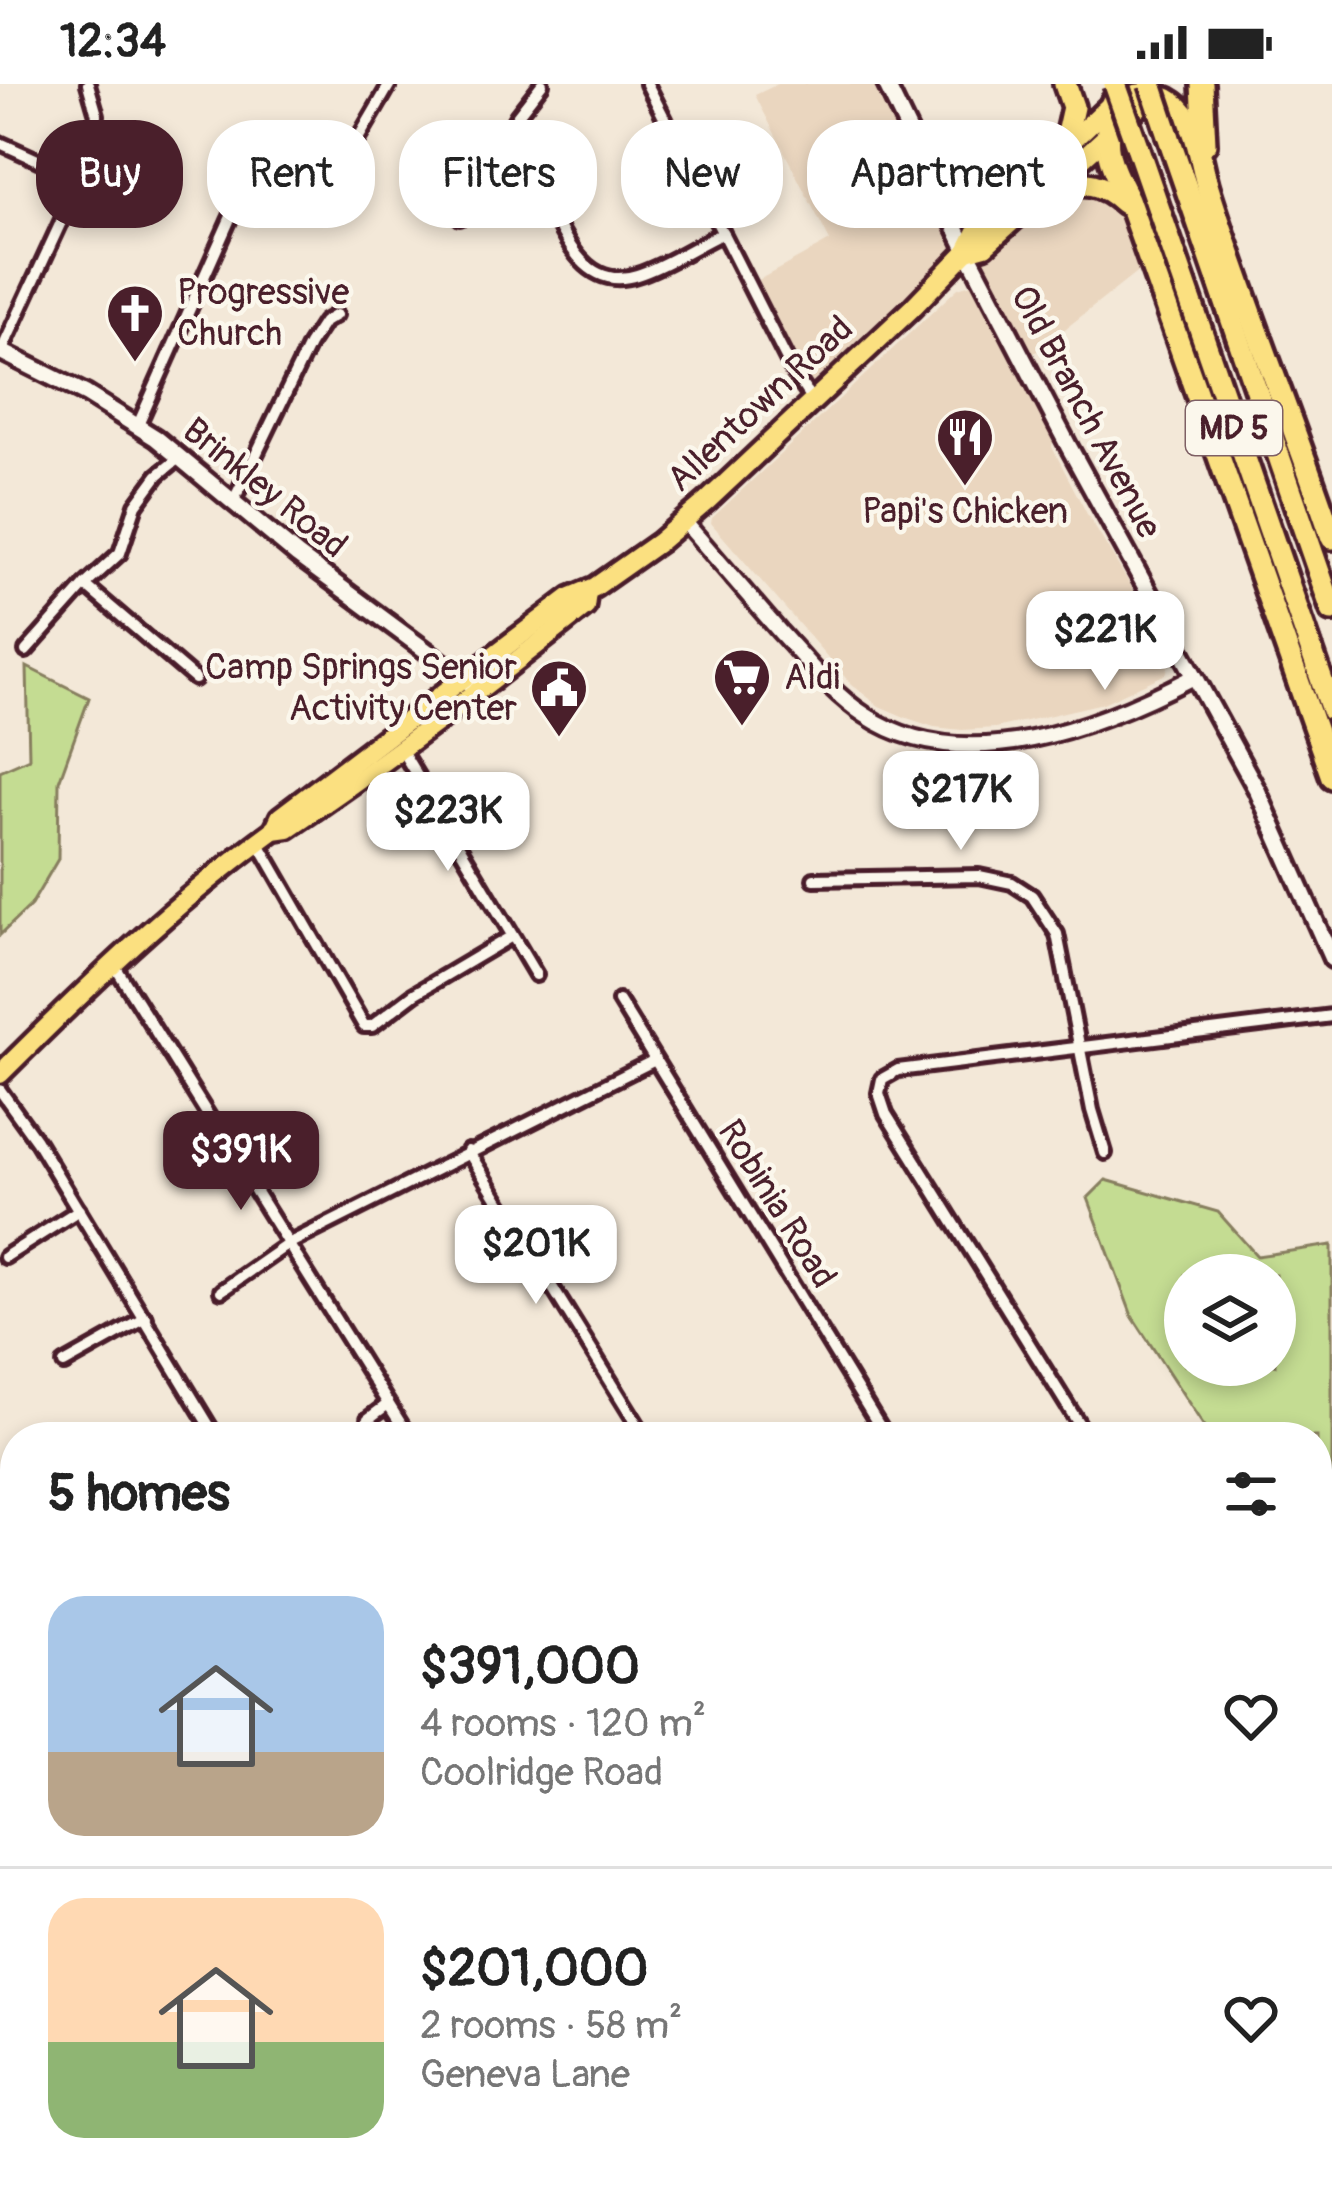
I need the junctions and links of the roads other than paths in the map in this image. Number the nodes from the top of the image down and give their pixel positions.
1 (88, 84) edge
2 (390, 84) edge
3 (542, 84) edge
4 (647, 84) edge
5 (886, 84) edge
6 (1065, 84) edge
7 (1202, 84) edge
8 (1139, 90) edge
9 (96, 120) edge
10 (369, 120) edge
11 (517, 120) edge
12 (1070, 120) edge
13 (1087, 130) edge
14 (1104, 138) junction
15 (0, 143) edge
16 (1087, 153) edge
17 (36, 159) edge
18 (1087, 184) edge
19 (1132, 210) junction
20 (59, 228) edge
21 (225, 228) edge
22 (562, 228) edge
23 (979, 228) edge
24 (1006, 228) edge
25 (723, 233) junction
26 (1227, 244) junction
27 (967, 251) junction
28 (337, 315) dead end
29 (1, 352) edge
30 (814, 403) junction
31 (138, 425) junction
32 (180, 457) junction
33 (233, 502) junction
34 (684, 521) junction
35 (1332, 538) edge
36 (85, 585) junction
37 (1332, 610) edge
38 (26, 651) dead end
39 (1194, 676) junction
40 (195, 679) dead end
41 (472, 685) junction
42 (1332, 710) edge
43 (401, 749) junction
44 (1332, 777) edge
45 (266, 836) junction
46 (814, 879) dead end
47 (512, 936) junction
48 (1332, 959) edge
49 (113, 963) junction
50 (536, 975) dead end
51 (619, 1001) dead end
52 (1332, 1016) edge
53 (1081, 1047) junction
54 (653, 1060) junction
55 (0, 1074) edge
56 (0, 1090) edge
57 (469, 1150) junction
58 (1105, 1153) dead end
59 (79, 1210) junction
60 (288, 1244) junction
61 (5, 1257) dead end
62 (221, 1291) dead end
63 (146, 1318) junction
64 (64, 1364) dead end
65 (388, 1404) junction
66 (205, 1422) edge
67 (370, 1422) edge
68 (397, 1422) edge
69 (636, 1422) edge
70 (877, 1422) edge
71 (1078, 1422) edge

1 - 9 street
2 - 10 street
3 - 11 street
4 - 25 street
5 - 27 main road, Old Branch Avenue
6 - 12 highway
7 - 26 highway
8 - 13 main road, Allentown Road
8 - 14 highway
8 - 26 highway
8 - 37 highway, MD 5, bridge
8 - 42 highway, MD 5, bridge
14 - 16 main road, Allentown Road
14 - 19 highway
15 - 17 street
18 - 19 highway
19 - 44 highway
20 - 29 street
21 - 31 street
22 - 25 street
23 - 27 main road, Allentown Road
24 - 27 main road, Allentown Road
25 - 30 street
26 - 35 highway
27 - 30 main road, Allentown Road
27 - 39 main road, Old Branch Avenue
28 - 33 street
29 - 31 main road, Brinkley Road
30 - 34 main road, Allentown Road
31 - 32 main road, Brinkley Road
32 - 33 main road, Brinkley Road
32 - 36 street
33 - 41 main road, Brinkley Road
34 - 39 street
34 - 41 main road, Allentown Road
36 - 38 street
36 - 40 street
39 - 48 main road, Old Branch Avenue
41 - 43 main road, Allentown Road
41 - 45 main road, Allentown Road
43 - 45 main road, Allentown Road
43 - 47 street
45 - 47 street
45 - 49 main road, Allentown Road
46 - 53 street
47 - 50 street
49 - 55 main road, Allentown Road
49 - 60 street
51 - 54 street, Robinia Road
52 - 53 street
53 - 58 street
53 - 71 street
54 - 57 street
54 - 70 street, Robinia Road
56 - 59 street
57 - 60 street
57 - 69 street
59 - 61 street
59 - 63 street
60 - 62 street
60 - 65 street
63 - 64 street
63 - 66 street
65 - 67 street
65 - 68 street

